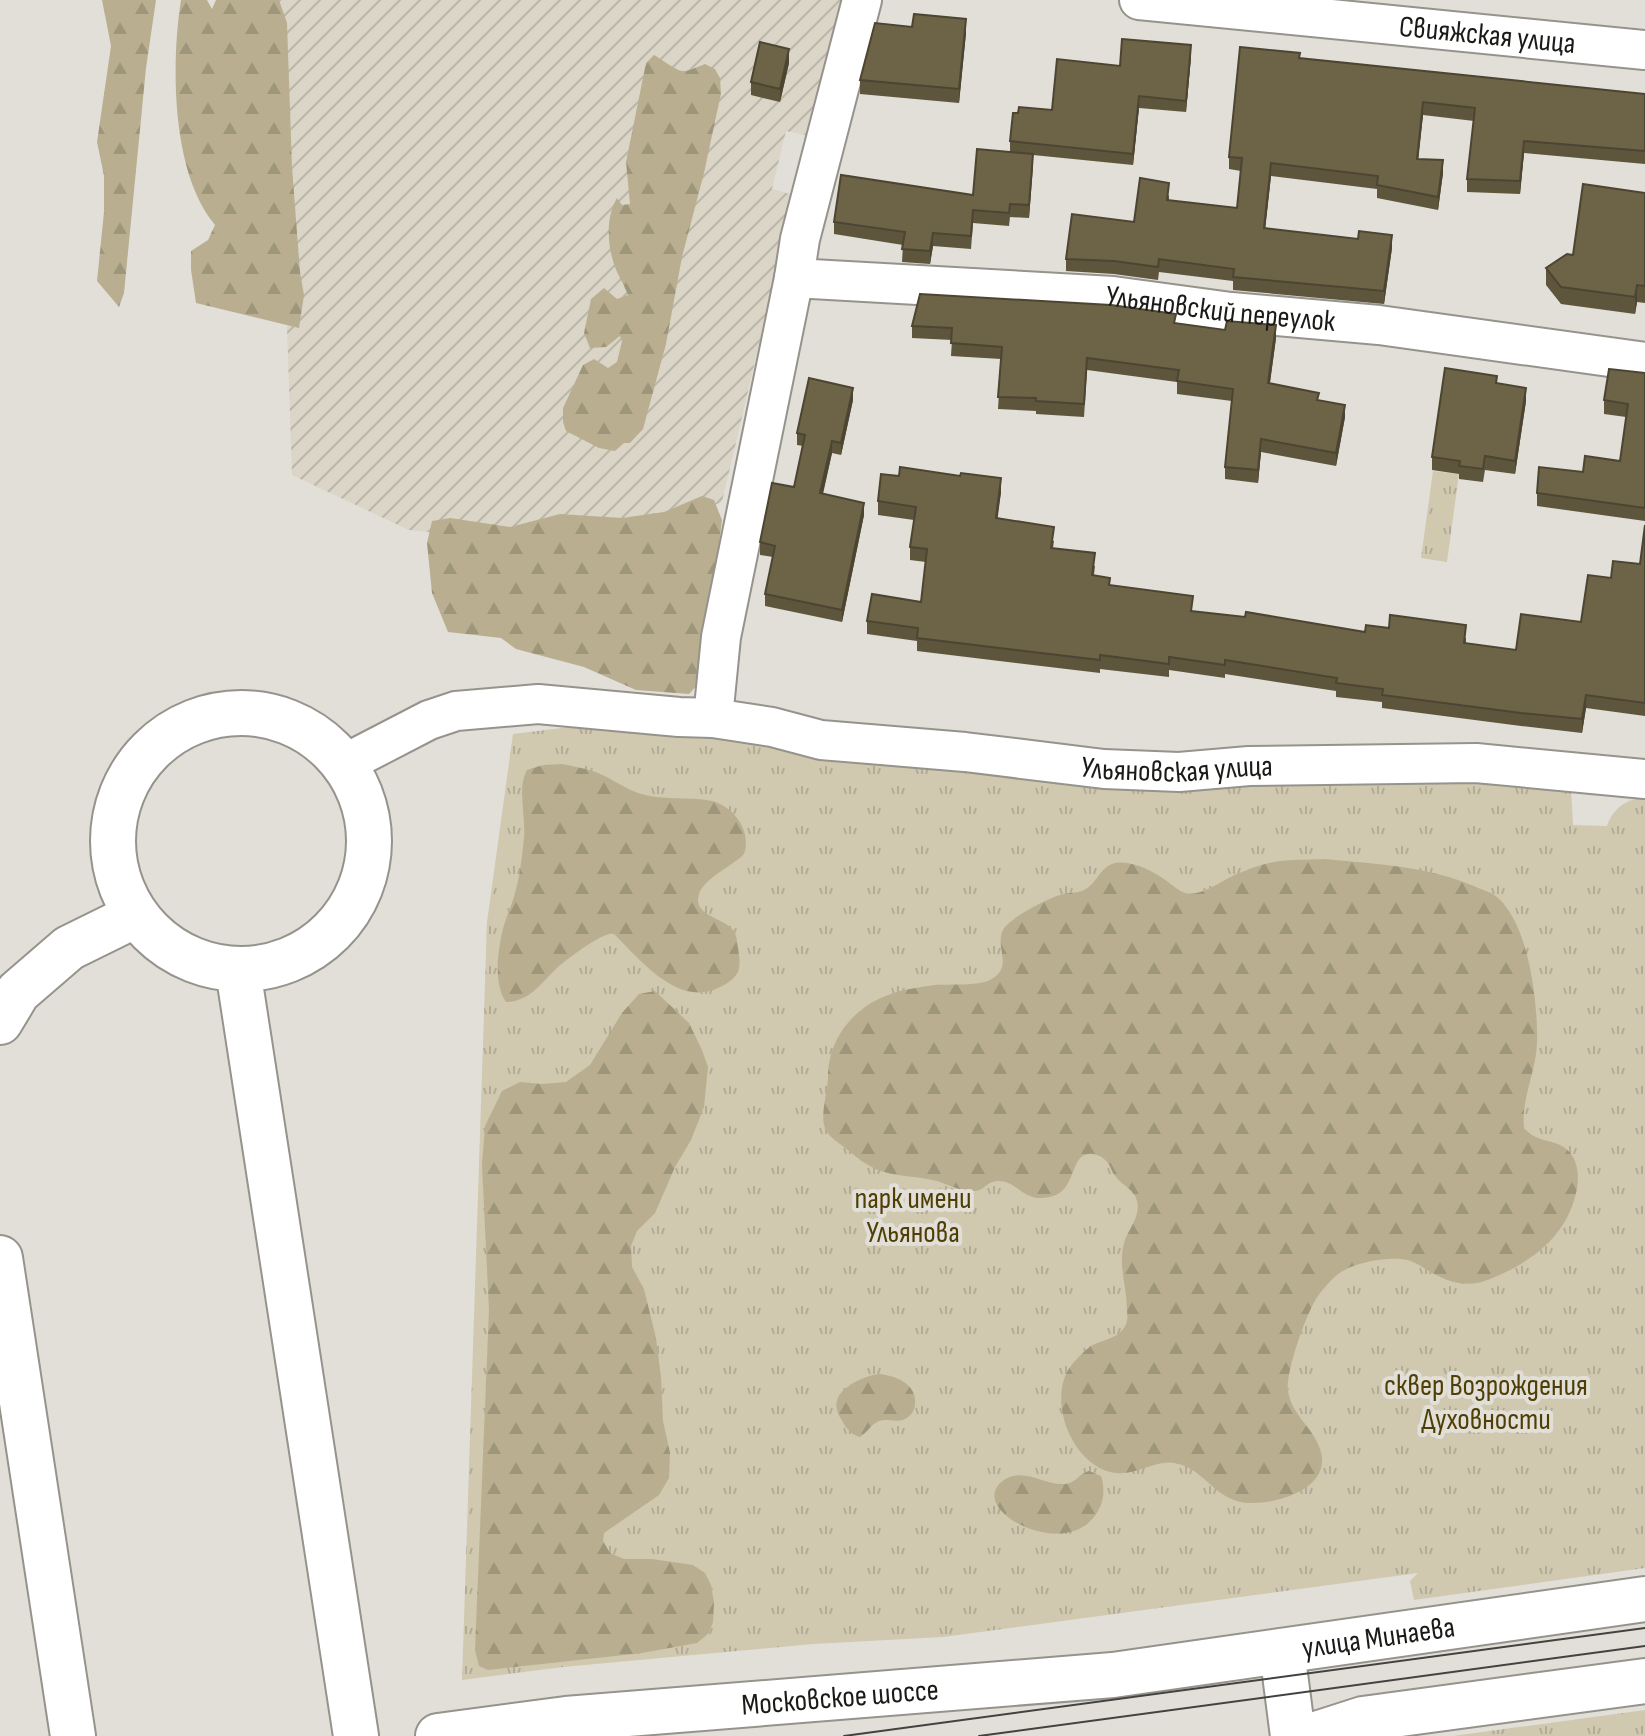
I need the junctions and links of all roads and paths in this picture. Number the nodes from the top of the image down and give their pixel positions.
1 (862, 0) edge
2 (1139, 0) edge
3 (1645, 50) edge
4 (794, 278) junction
5 (1645, 362) edge
6 (713, 718) junction
7 (344, 764) junction
8 (1645, 779) edge
9 (136, 915) junction
10 (238, 970) junction
11 (0, 1022) edge
12 (0, 1258) edge
13 (1645, 1599) edge
14 (1282, 1651) junction
15 (1113, 1675) joint
16 (1645, 1681) edge
17 (73, 1736) edge
18 (356, 1736) edge
19 (438, 1736) edge
20 (1293, 1736) edge
21 (1310, 1736) edge

1 - 4 street
2 - 3 street, Свияжская улица
4 - 5 street, Ульяновский переулок
4 - 6 street
6 - 7 street, Ульяновская улица
6 - 8 street, Ульяновская улица
7 - 9 street
7 - 10 street
9 - 10 street
9 - 11 street
10 - 18 street
12 - 17 street
13 - 14 street, улица Минаева
14 - 15 street, улица Минаева
14 - 20 street
15 - 19 street, Московское шоссе
16 - 21 street

